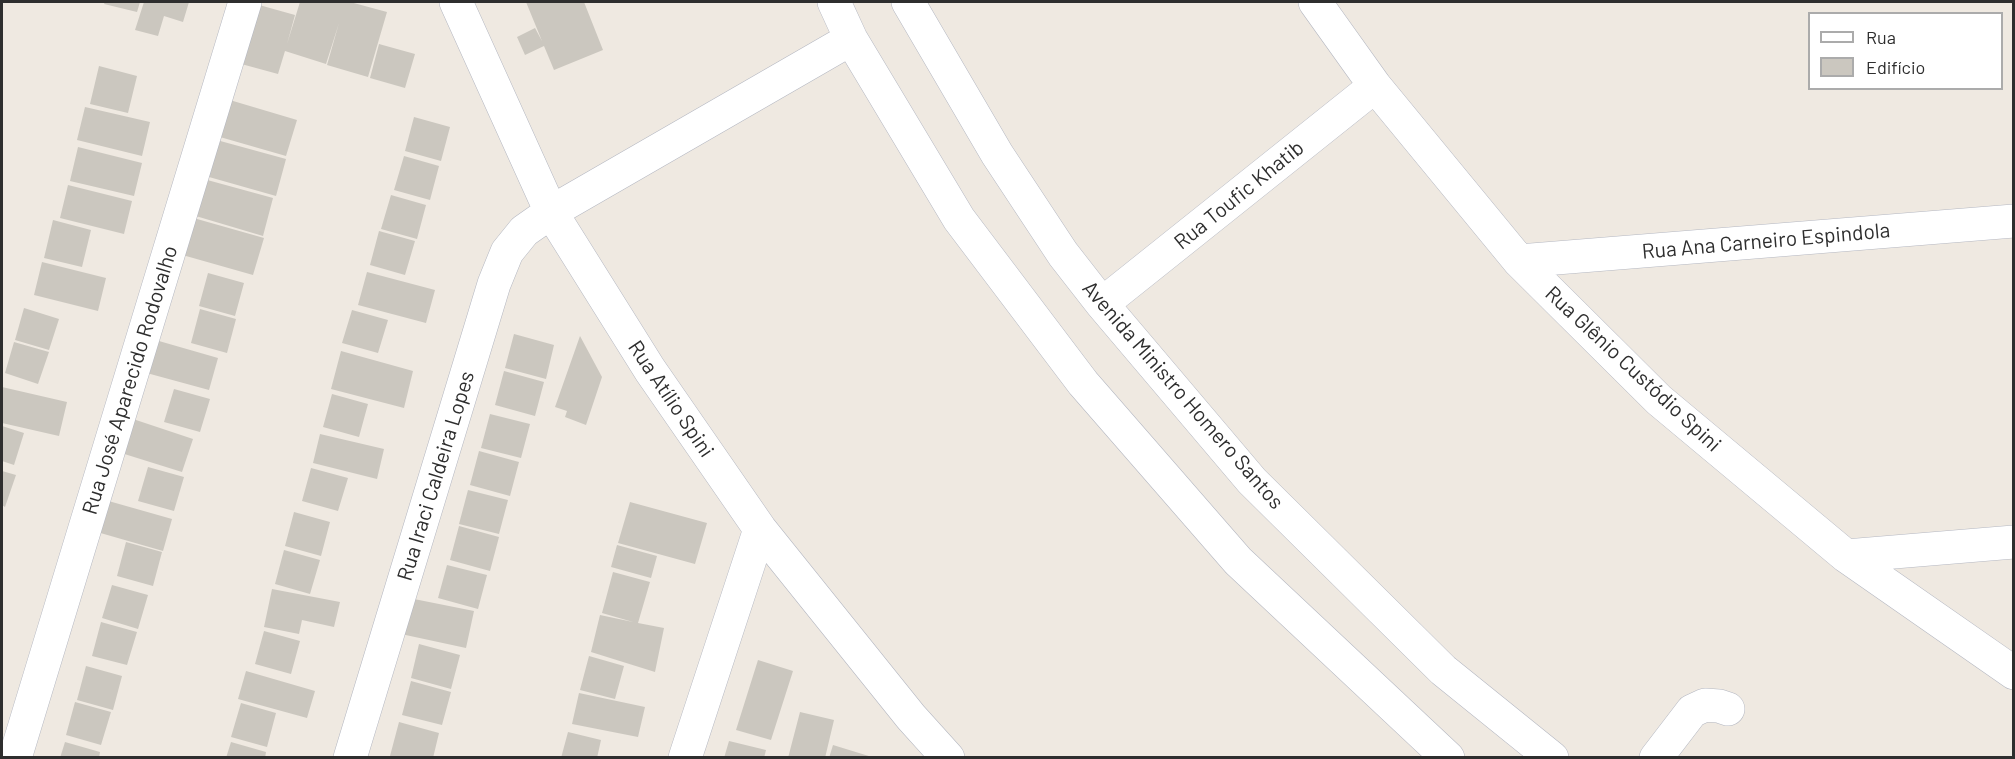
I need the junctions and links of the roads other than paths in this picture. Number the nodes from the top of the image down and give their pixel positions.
1 (245, 2) edge
2 (455, 2) edge
3 (834, 2) edge
4 (908, 2) edge
5 (1315, 2) edge
6 (850, 39) junction
7 (1375, 86) junction
8 (551, 212) junction
9 (2013, 221) edge
10 (1519, 261) junction
11 (1102, 304) junction
12 (760, 528) junction
13 (2013, 542) edge
14 (1846, 556) junction
15 (2013, 673) edge
16 (1728, 709) dead end
17 (15, 758) edge
18 (350, 758) edge
19 (685, 758) edge
20 (948, 758) edge
21 (1448, 758) edge
22 (1552, 758) edge
23 (1656, 758) edge

1 - 17 street, Rua José Aparecido Rodovalho
2 - 8 street, Rua Atílio Spini
3 - 6 street
4 - 11 street, Avenida Ministro Homero Santos
5 - 7 street, Rua Glênio Custódio Spini
6 - 8 street, Rua Iraci Caldeira Lopes
6 - 21 street
7 - 10 street, Rua Glênio Custódio Spini
7 - 11 street, Rua Toufic Khatib
8 - 12 street, Rua Atílio Spini
8 - 18 street, Rua Iraci Caldeira Lopes
9 - 10 street, Rua Ana Carneiro Espindola
10 - 14 street, Rua Glênio Custódio Spini
11 - 22 street, Avenida Ministro Homero Santos
12 - 19 street
12 - 20 street, Rua Atílio Spini
13 - 14 street
14 - 15 street, Rua Glênio Custódio Spini
16 - 23 street

